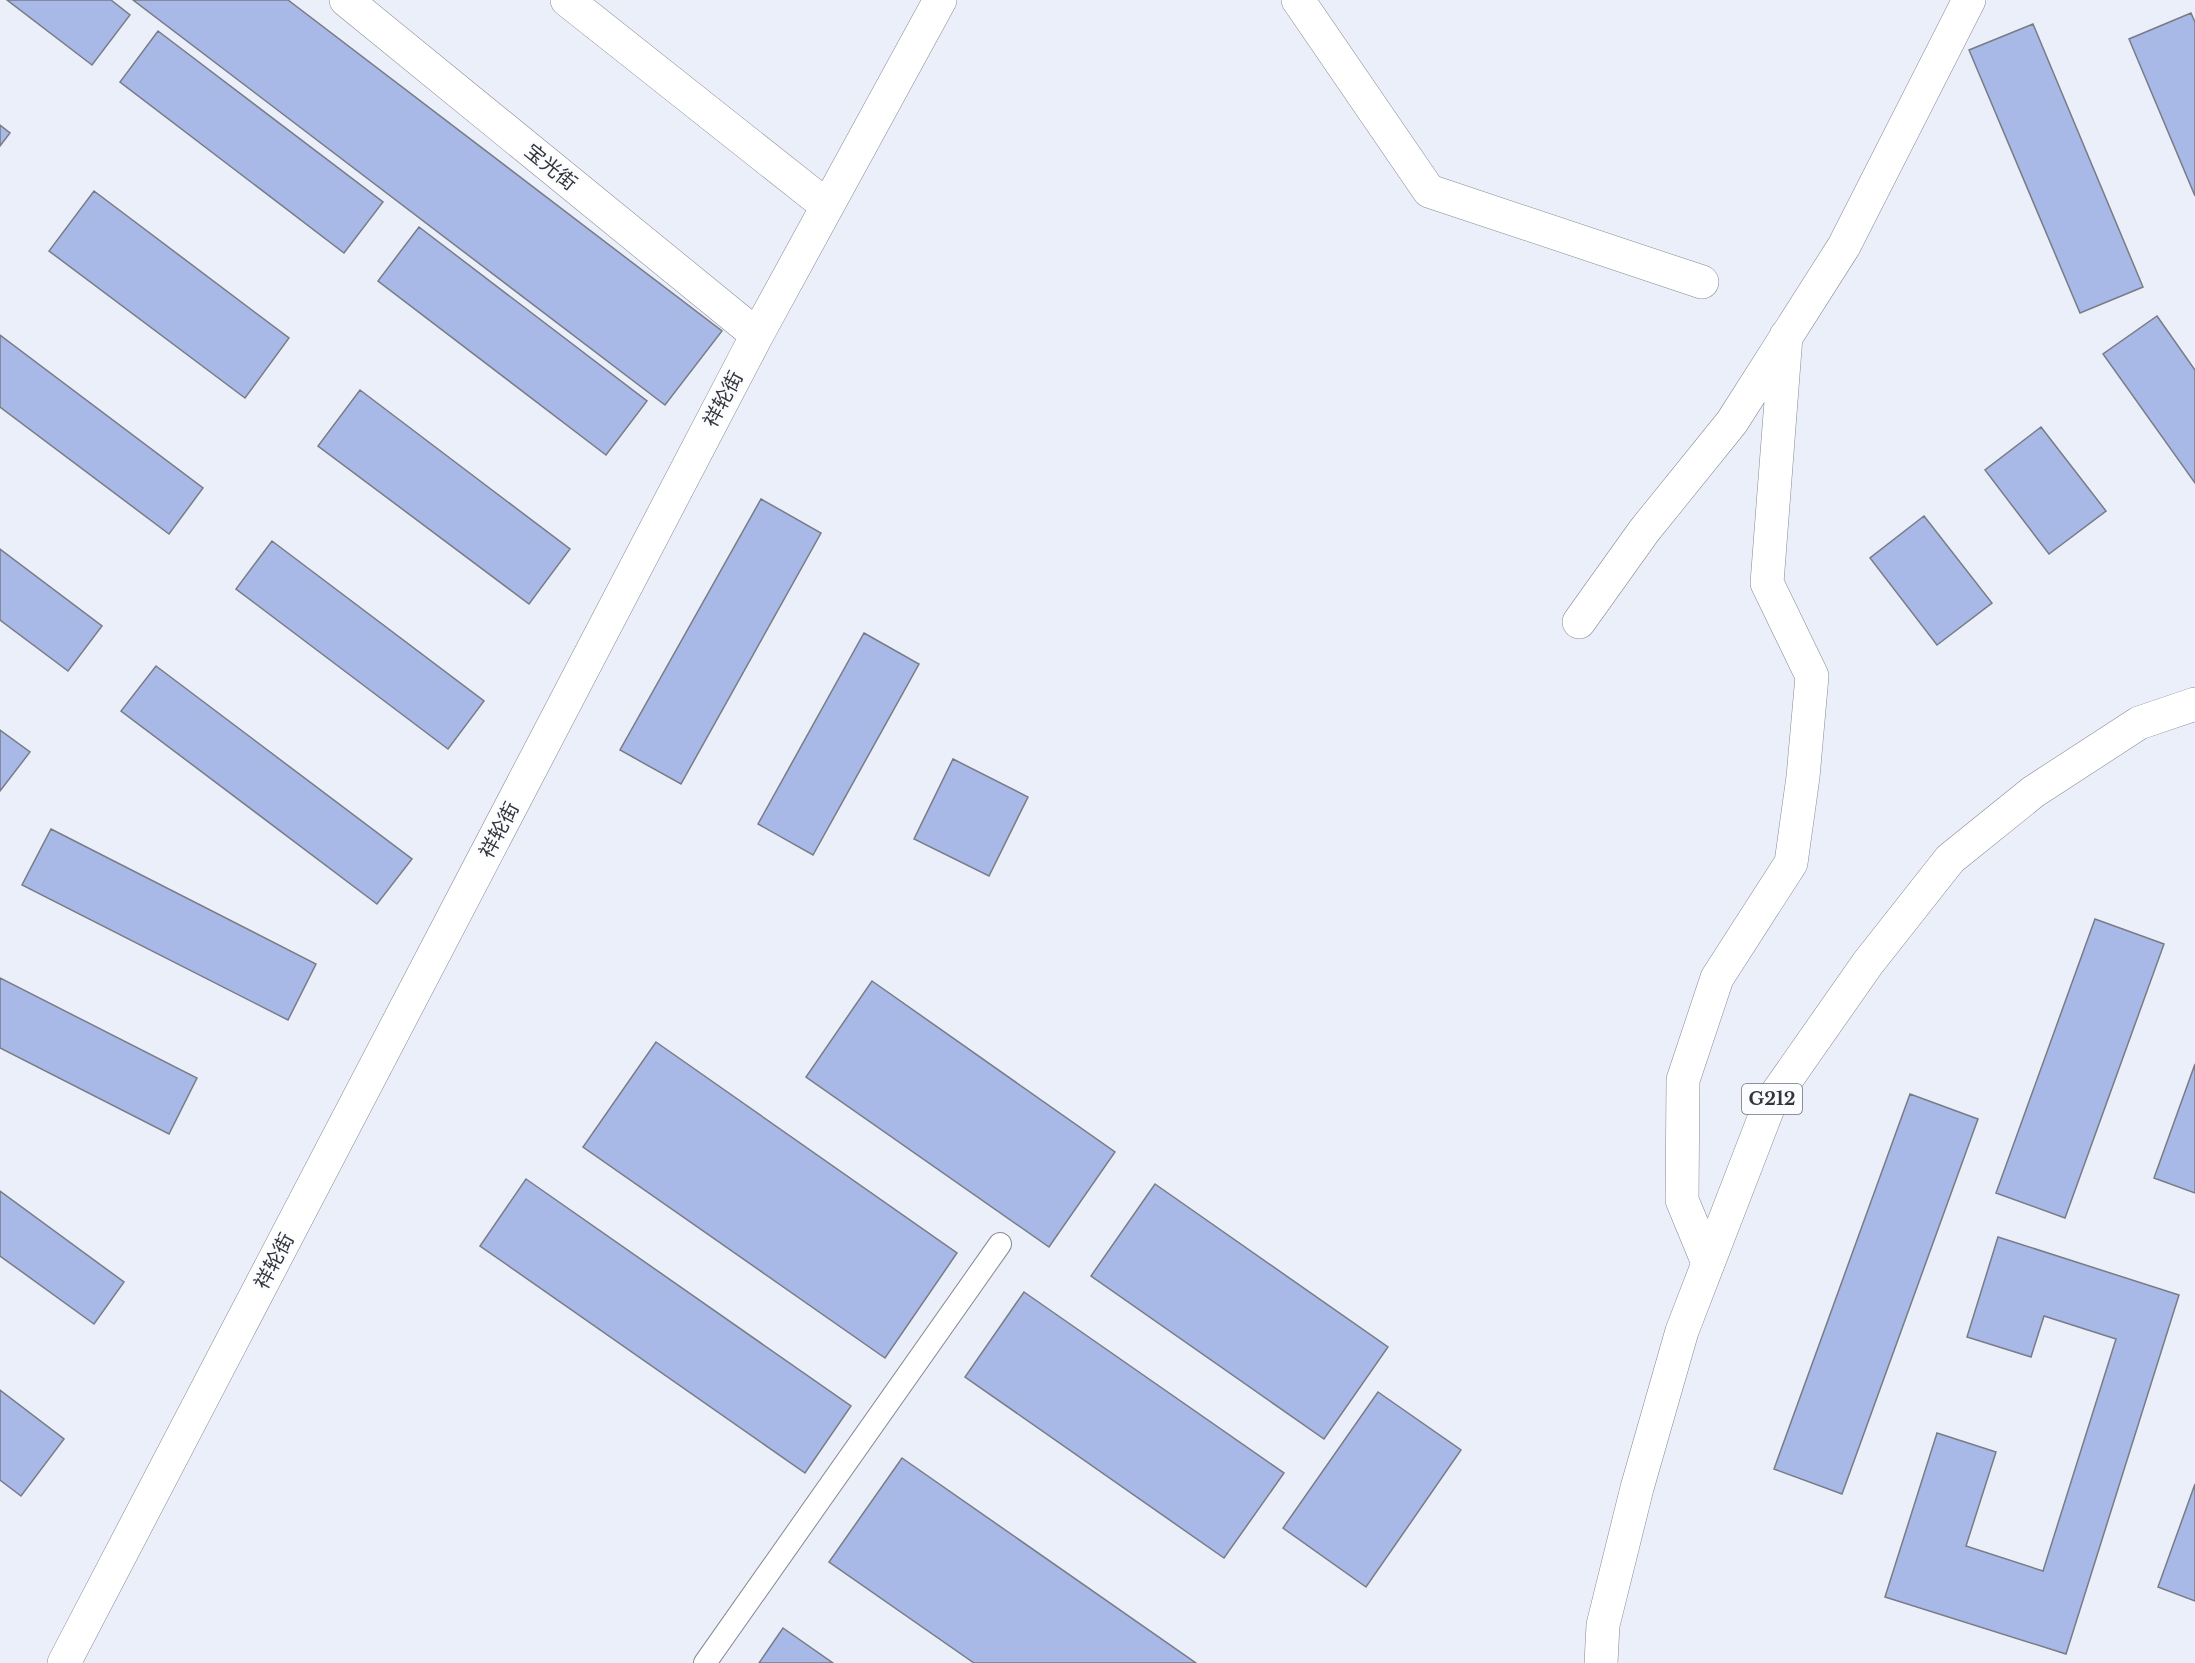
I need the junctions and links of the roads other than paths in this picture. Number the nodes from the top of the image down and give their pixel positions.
1 (346, 0) edge
2 (567, 0) edge
3 (940, 0) edge
4 (1298, 0) edge
5 (1970, 0) edge
6 (827, 206) junction
7 (1702, 282) dead end
8 (757, 335) junction
9 (1786, 336) junction
10 (1579, 622) dead end
11 (2195, 704) edge
12 (1000, 1244) dead end
13 (1708, 1263) junction
14 (64, 1663) edge
15 (705, 1663) edge
16 (1601, 1663) edge

1 - 8 main road, 宝光街
2 - 6 main road
3 - 6 main road, 祥轮街
4 - 7 main road
5 - 9 main road
6 - 8 main road, 祥轮街
8 - 14 main road, 祥轮街
9 - 10 main road
9 - 13 main road
11 - 13 main road, G212
12 - 15 lane
13 - 16 main road, G212

